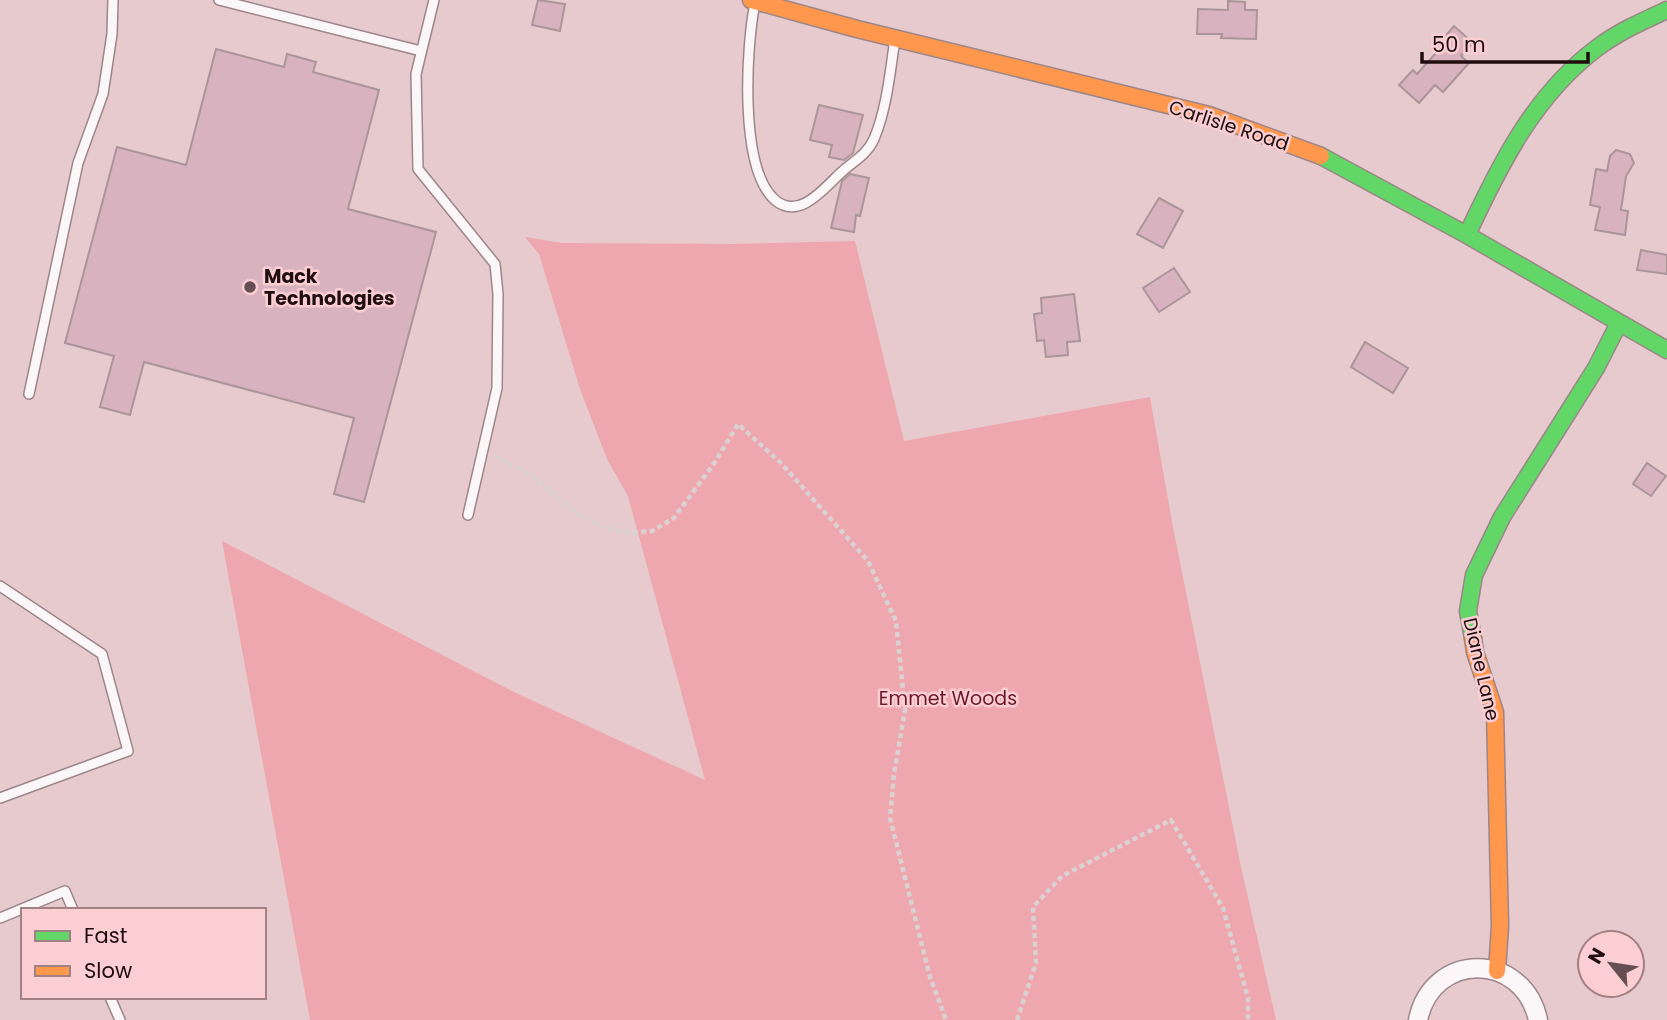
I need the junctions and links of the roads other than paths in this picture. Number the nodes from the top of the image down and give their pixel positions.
1 (113, 0) edge
2 (219, 0) edge
3 (434, 0) edge
4 (753, 1) edge
5 (1667, 10) edge
6 (896, 38) junction
7 (421, 51) junction
8 (1467, 235) junction
9 (1619, 323) junction
10 (1667, 350) edge
11 (29, 394) dead end
12 (468, 515) dead end
13 (0, 586) edge
14 (0, 798) edge
15 (24, 908) edge
16 (72, 908) edge
17 (21, 909) edge
18 (0, 918) edge
19 (1497, 971) junction
20 (111, 999) edge
21 (120, 1020) edge
22 (1418, 1020) edge
23 (1538, 1020) edge

1 - 11 lane
2 - 7 lane
3 - 7 lane
4 - 6 street, Carlisle Road
4 - 6 lane
5 - 8 street
6 - 8 street, Carlisle Road
7 - 12 lane
8 - 9 street, Carlisle Road
9 - 10 street, Carlisle Road
9 - 19 street, Diane Lane
13 - 14 lane
15 - 16 lane
17 - 18 lane
19 - 22 street
19 - 23 street
20 - 21 lane

